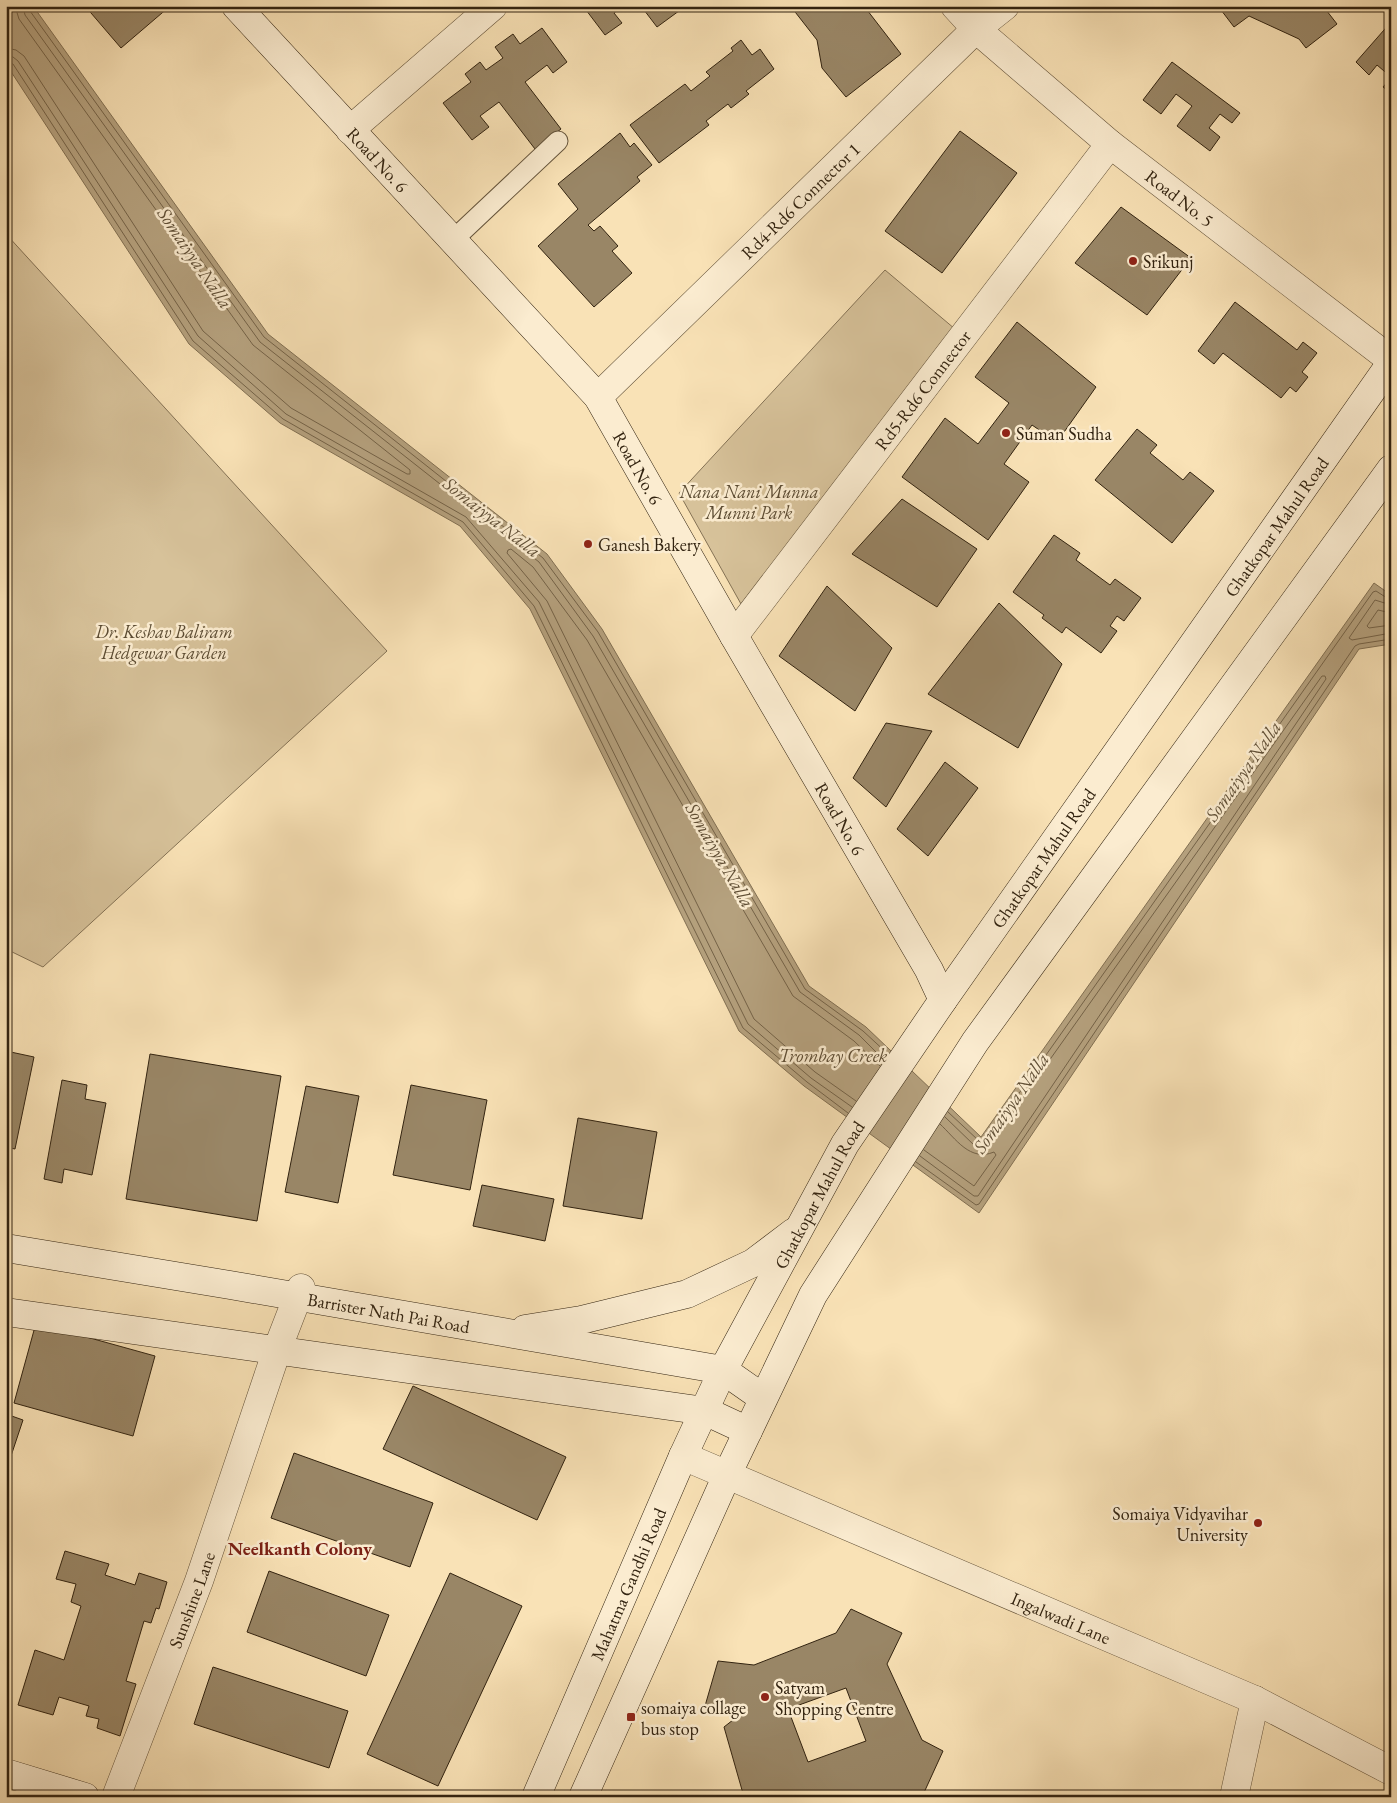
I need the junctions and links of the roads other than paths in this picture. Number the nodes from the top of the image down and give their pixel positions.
1 (236, 6) edge
2 (493, 6) edge
3 (955, 6) edge
4 (1005, 6) edge
5 (976, 29) junction
6 (350, 130) junction
7 (558, 141) dead end
8 (1110, 144) junction
9 (453, 240) junction
10 (1391, 362) edge
11 (598, 397) junction
12 (1391, 470) edge
13 (734, 636) junction
14 (942, 1000) junction
15 (800, 1228) junction
16 (6, 1248) edge
17 (300, 1292) junction
18 (6, 1312) edge
19 (504, 1332) junction
20 (277, 1350) junction
21 (723, 1370) junction
22 (763, 1398) junction
23 (704, 1411) junction
24 (748, 1431) junction
25 (683, 1456) junction
26 (727, 1475) junction
27 (1254, 1700) junction
28 (1391, 1771) edge
29 (6, 1773) edge
30 (85, 1797) edge
31 (116, 1797) edge
32 (536, 1797) edge
33 (583, 1797) edge
34 (1234, 1797) edge

1 - 6 street, Road No. 6
2 - 6 street
3 - 5 street, Road No. 5
4 - 5 street, Rd4-Rd6 Connector 1
5 - 8 street, Road No. 5
5 - 11 street, Rd4-Rd6 Connector 1
6 - 9 street, Road No. 6
7 - 9 lane
8 - 10 street, Road No. 5
8 - 13 street, Rd5-Rd6 Connector
9 - 11 street, Road No. 6
10 - 14 street, Ghatkopar Mahul Road
11 - 13 street, Road No. 6
12 - 22 street
13 - 14 street, Road No. 6
14 - 15 street, Ghatkopar Mahul Road
15 - 19 street
15 - 21 street, Ghatkopar Mahul Road
16 - 17 street, Barrister Nath Pai Road
17 - 19 street, Barrister Nath Pai Road
17 - 20 street, Sunshine Lane
18 - 20 street
19 - 21 street, Barrister Nath Pai Road
20 - 23 street
20 - 31 street, Sunshine Lane
21 - 22 street, Barrister Nath Pai Road
21 - 23 street, Mahatma Gandhi Road
22 - 24 street
23 - 24 street
23 - 25 street, Mahatma Gandhi Road
24 - 26 street
25 - 26 street, Ingalwadi Lane
25 - 32 street, Mahatma Gandhi Road
26 - 27 street, Ingalwadi Lane
26 - 33 street
27 - 28 street, Ingalwadi Lane
27 - 34 street
29 - 30 street

